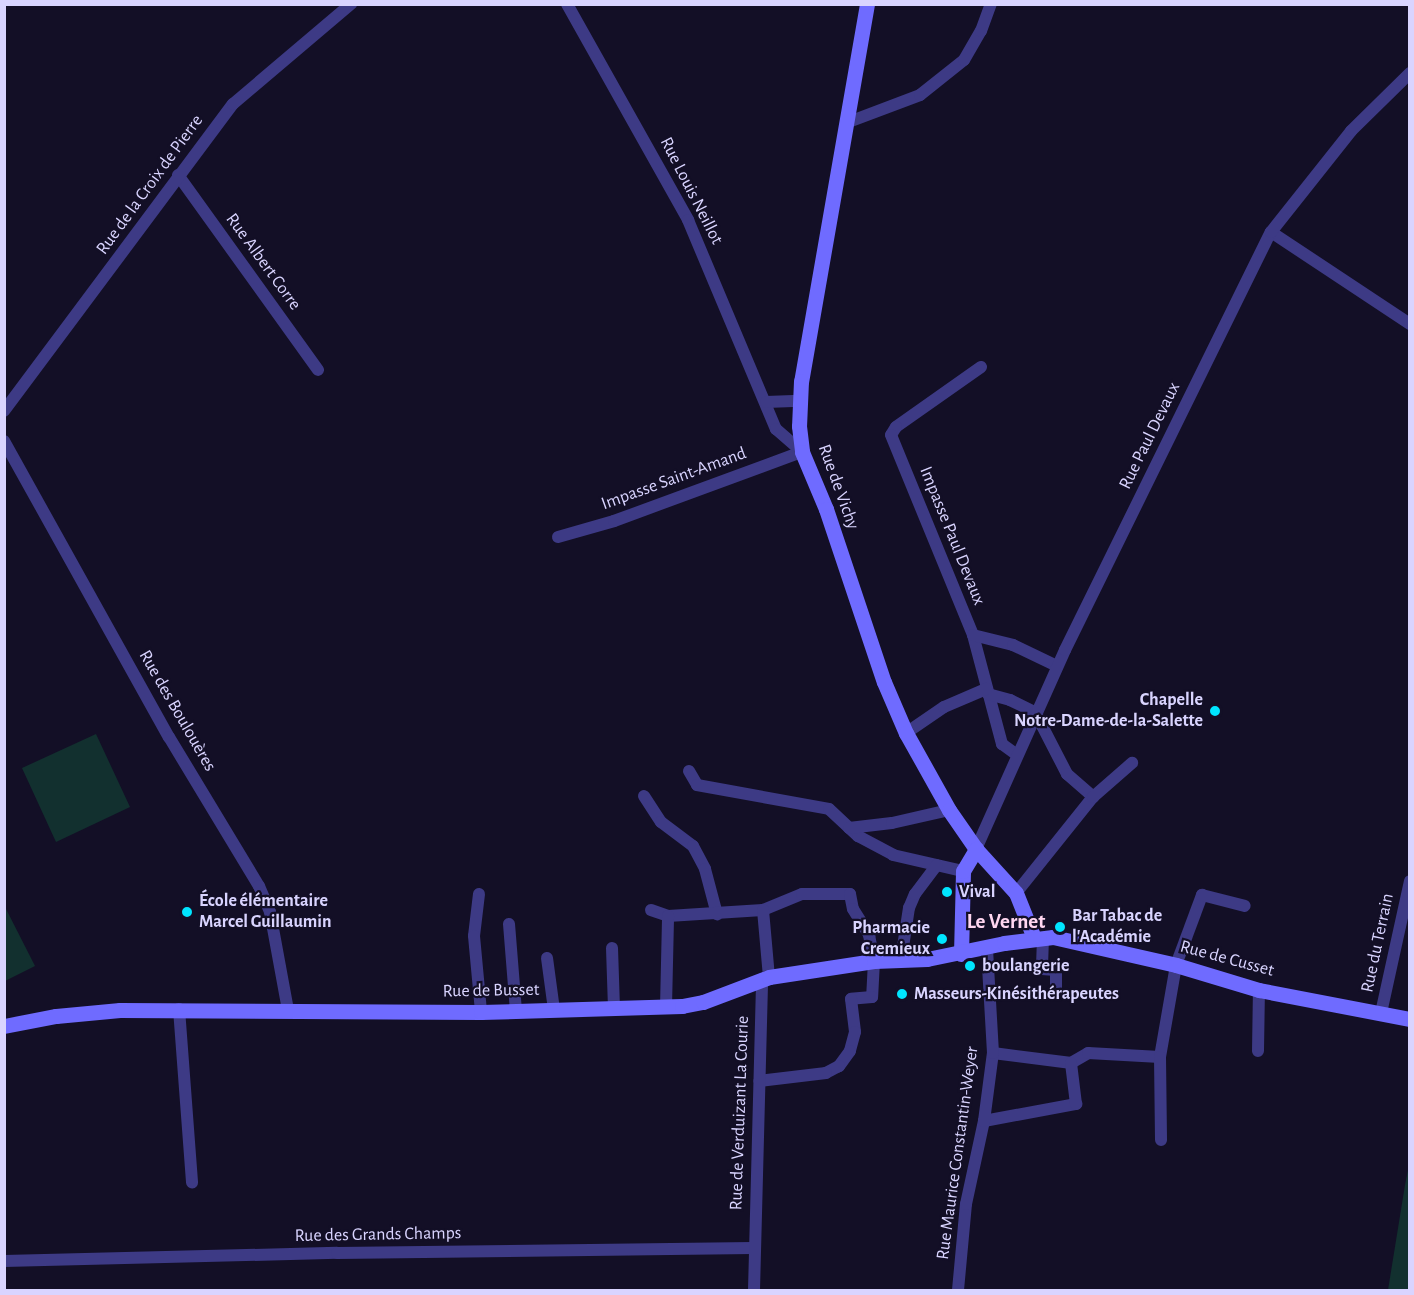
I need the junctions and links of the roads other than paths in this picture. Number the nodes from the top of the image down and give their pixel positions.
1 (351, 4) edge
2 (567, 4) edge
3 (867, 4) edge
4 (991, 4) edge
5 (1410, 73) edge
6 (846, 123) junction
7 (178, 175) junction
8 (1271, 232) junction
9 (1410, 324) edge
10 (981, 367) dead end
11 (318, 370) dead end
12 (800, 401) junction
13 (766, 402) junction
14 (4, 411) edge
15 (4, 441) edge
16 (802, 452) junction
17 (558, 537) dead end
18 (973, 635) junction
19 (1057, 666) junction
20 (987, 692) junction
21 (1035, 712) junction
22 (906, 733) junction
23 (1017, 755) junction
24 (1132, 764) dead end
25 (689, 771) dead end
26 (644, 796) dead end
27 (1093, 797) junction
28 (949, 810) junction
29 (849, 828) junction
30 (976, 849) junction
31 (937, 865) junction
32 (963, 871) junction
33 (1410, 881) edge
34 (1016, 893) junction
35 (479, 894) dead end
36 (1245, 906) dead end
37 (651, 910) dead end
38 (763, 910) junction
39 (717, 914) junction
40 (668, 916) junction
41 (509, 924) dead end
42 (1038, 938) junction
43 (612, 948) dead end
44 (987, 948) junction
45 (960, 954) junction
46 (548, 958) dead end
47 (901, 960) junction
48 (874, 962) junction
49 (1176, 965) junction
50 (766, 978) junction
51 (1056, 989) dead end
52 (1259, 990) junction
53 (666, 1007) junction
54 (614, 1008) junction
55 (179, 1009) junction
56 (288, 1010) junction
57 (554, 1010) junction
58 (516, 1011) junction
59 (481, 1012) junction
60 (1381, 1013) junction
61 (1410, 1019) edge
62 (9, 1027) edge
63 (1258, 1051) dead end
64 (993, 1053) junction
65 (1160, 1057) junction
66 (1071, 1063) junction
67 (759, 1081) junction
68 (984, 1120) junction
69 (1161, 1140) dead end
70 (192, 1183) dead end
71 (753, 1248) junction
72 (4, 1261) edge
73 (754, 1290) edge
74 (958, 1290) edge

1 - 7 street, Rue de la Croix de Pierre
2 - 13 street, Rue Louis Neillot
3 - 6 street, Rue de Vichy
4 - 6 street
5 - 8 street, Rue Paul Devaux
6 - 12 street, Rue de Vichy
7 - 11 street, Rue Albert Corre
7 - 14 street, Rue de la Croix de Pierre
8 - 9 street
8 - 19 street, Rue Paul Devaux
10 - 18 street, Impasse Paul Devaux
12 - 13 street
12 - 16 street, Rue de Vichy
13 - 16 street, Rue Louis Neillot
15 - 56 street, Rue des Boulouères
16 - 17 street, Impasse Saint-Amand
16 - 22 street, Rue de Vichy
18 - 19 street
18 - 20 street, Impasse Paul Devaux
19 - 21 street, Rue Paul Devaux
20 - 21 street
20 - 22 street
20 - 23 street, Impasse Paul Devaux
21 - 23 street, Rue Paul Devaux
21 - 27 street
22 - 28 street, Rue de Vichy
23 - 30 street, Rue Paul Devaux
24 - 27 street
25 - 29 street
26 - 39 street
27 - 34 street
28 - 29 street
28 - 30 street, Rue de Vichy
29 - 31 street
30 - 32 street
30 - 34 street, Rue de Vichy
31 - 32 street
31 - 47 street
32 - 45 street
33 - 60 street, Rue du Terrain
34 - 42 street
35 - 59 street
36 - 49 street
37 - 40 street
38 - 39 street
38 - 48 street
38 - 50 street, Rue de Verduizant La Courie
39 - 40 street
40 - 53 street
41 - 58 street
42 - 44 street, Rue de Cusset
42 - 49 street, Rue de Cusset
42 - 51 street
43 - 54 street
44 - 45 street, Rue de Busset
44 - 64 street, Rue Maurice Constantin-Weyer
45 - 47 street, Rue de Busset
46 - 57 street
47 - 48 street, Rue de Busset
48 - 50 street, Rue de Busset
48 - 67 street
49 - 52 street, Rue de Cusset
49 - 65 street
50 - 53 street, Rue de Busset
50 - 67 street, Rue de Verduizant La Courie
52 - 60 street, Rue de Cusset
52 - 63 street
53 - 54 street, Rue de Busset
54 - 57 street, Rue de Busset
55 - 56 street, Rue de Busset
55 - 62 street, Rue de Busset
55 - 70 street
56 - 59 street, Rue de Busset
57 - 58 street, Rue de Busset
58 - 59 street, Rue de Busset
60 - 61 street, Rue de Cusset
64 - 66 street
64 - 68 street, Rue Maurice Constantin-Weyer
65 - 66 street
65 - 69 street
66 - 68 street
67 - 71 street, Rue de Verduizant La Courie
68 - 74 street, Rue Maurice Constantin-Weyer
71 - 72 street, Rue des Grands Champs
71 - 73 street, Rue de Verduizant La Courie

